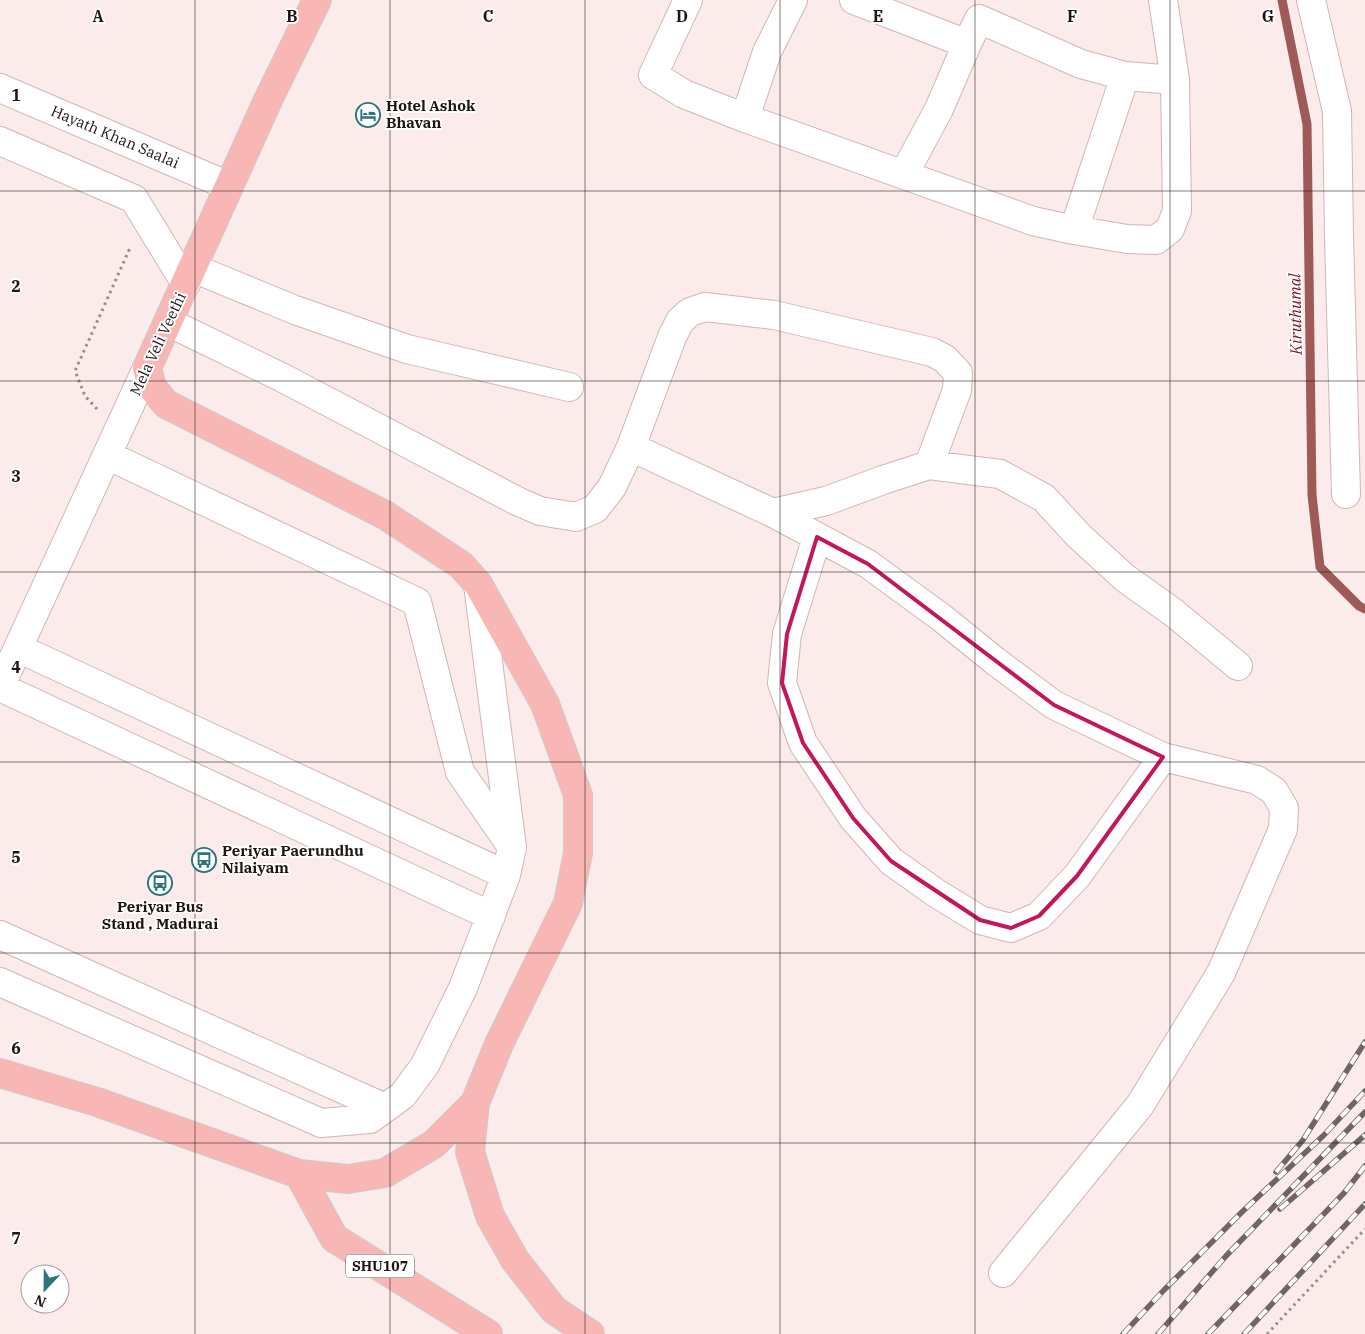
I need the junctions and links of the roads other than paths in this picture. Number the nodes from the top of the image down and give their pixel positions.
1 (317, 0) edge
2 (688, 0) edge
3 (794, 0) edge
4 (854, 0) edge
5 (1163, 0) edge
6 (1311, 0) edge
7 (984, 10) edge
8 (967, 44) junction
9 (1126, 76) junction
10 (1175, 80) junction
11 (0, 88) edge
12 (745, 118) junction
13 (0, 141) edge
14 (904, 174) junction
15 (229, 186) junction
16 (1074, 230) junction
17 (189, 276) junction
18 (168, 322) junction
19 (147, 368) junction
20 (570, 387) dead end
21 (631, 447) junction
22 (107, 455) junction
23 (929, 465) junction
24 (1346, 494) dead end
25 (773, 513) junction
26 (817, 537) junction
27 (478, 584) junction
28 (18, 648) junction
29 (1238, 666) dead end
30 (0, 688) edge
31 (1163, 757) junction
32 (512, 847) junction
33 (506, 875) junction
34 (491, 916) junction
35 (0, 935) edge
36 (0, 982) edge
37 (0, 1073) edge
38 (475, 1102) junction
39 (385, 1108) junction
40 (299, 1174) junction
41 (1003, 1273) dead end
42 (488, 1334) edge
43 (590, 1334) edge

1 - 15 main road, Mela Veli Veethi
2 - 12 street
3 - 12 street
4 - 8 street
5 - 10 street
6 - 24 street
7 - 8 street
7 - 9 street
8 - 14 street
9 - 10 street
9 - 16 street
10 - 16 street
11 - 15 street, Hayath Khan Saalai
12 - 14 street
13 - 17 street
14 - 16 street
15 - 17 main road, Mela Veli Veethi
17 - 18 main road, Mela Veli Veethi
17 - 20 street
18 - 19 main road, Mela Veli Veethi
18 - 21 street
19 - 22 street, Mela Veli Veethi
19 - 27 main road
21 - 23 street
21 - 25 street
22 - 28 street, Mela Veli Veethi
22 - 32 street
23 - 25 street
23 - 29 street
25 - 26 street
26 - 31 street
26 - 31 street
27 - 32 street
27 - 38 main road
28 - 30 street, Mela Veli Veethi
28 - 33 street
30 - 34 street
31 - 41 street
32 - 33 street
33 - 34 street
34 - 39 street
35 - 39 street
36 - 39 street
37 - 40 main road
38 - 40 main road
38 - 43 main road
40 - 42 main road, SHU107

